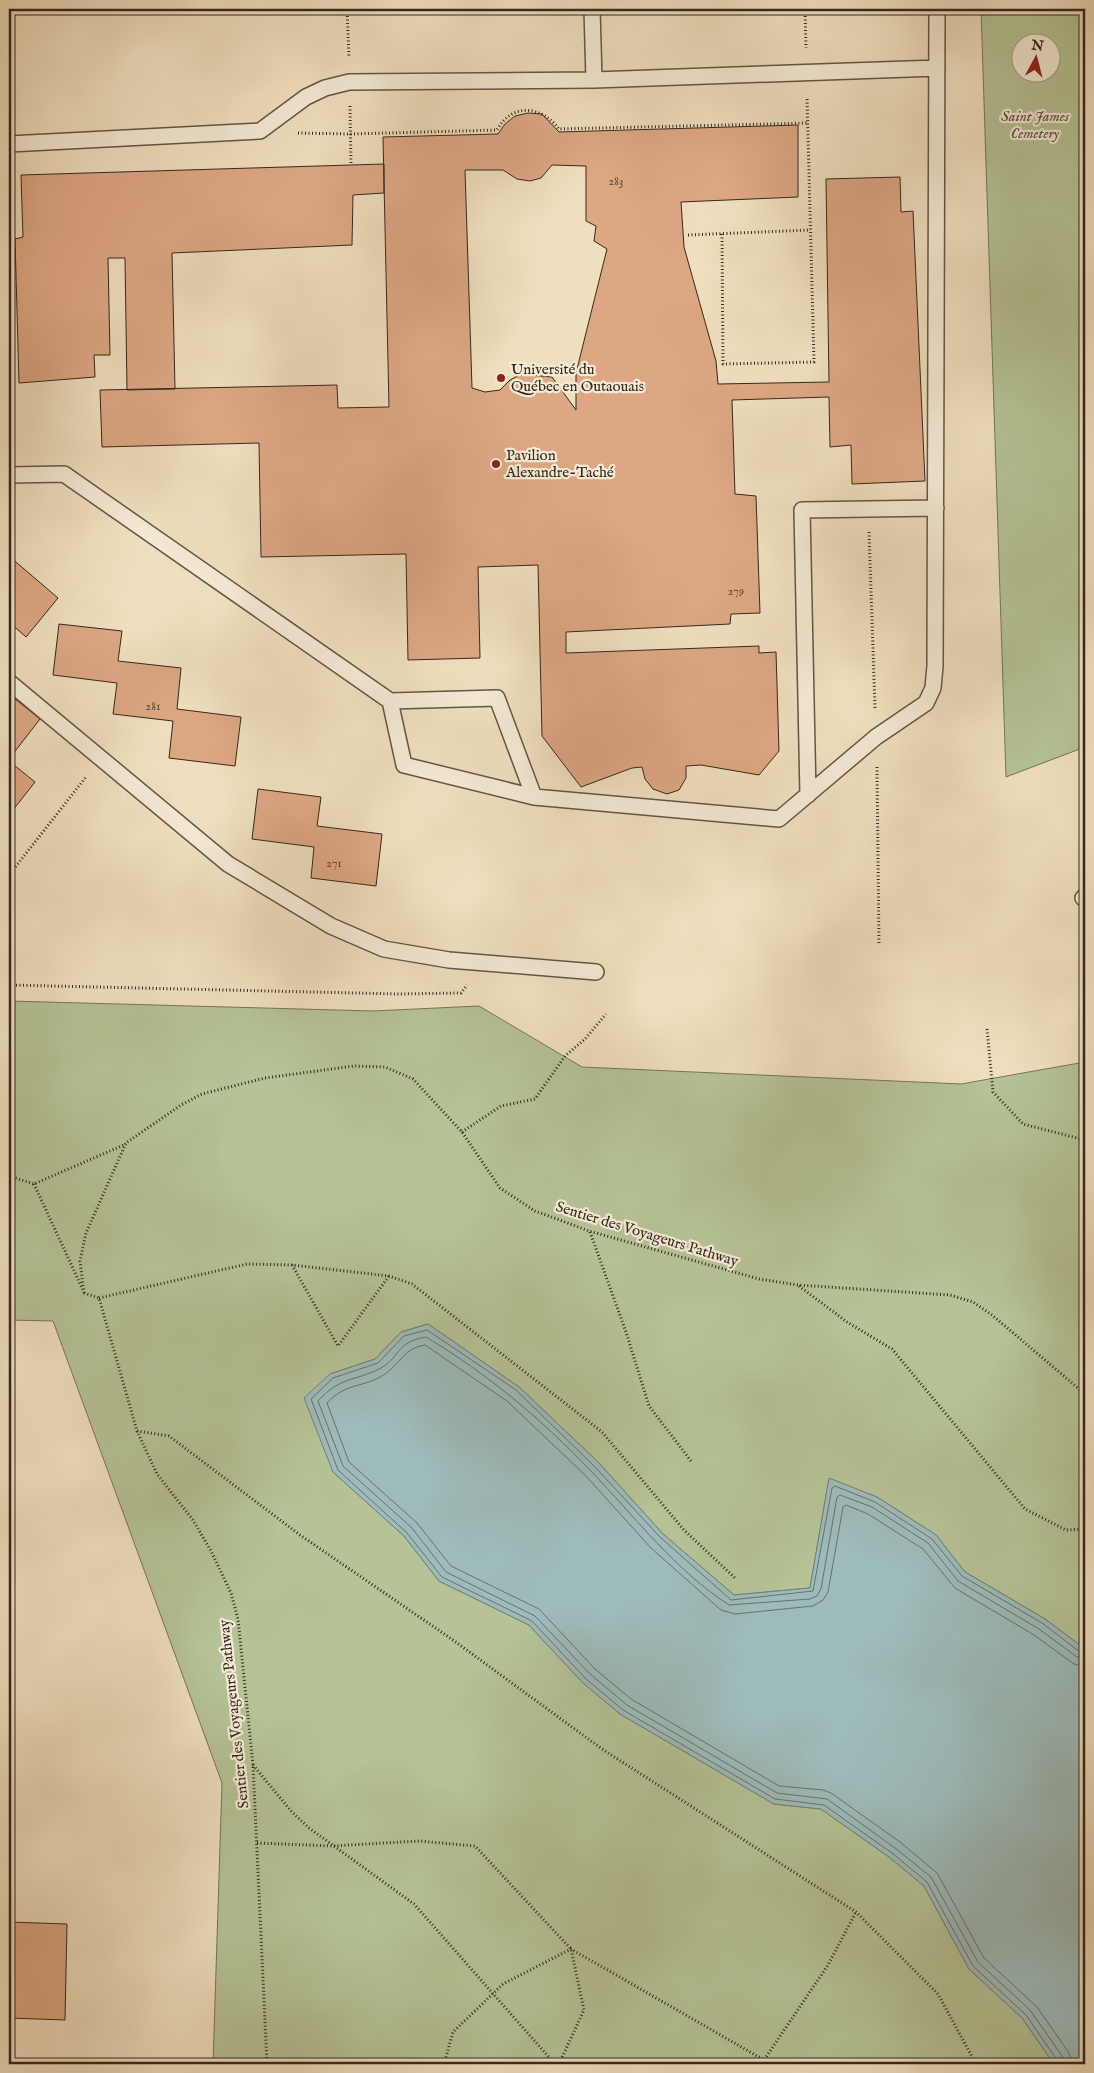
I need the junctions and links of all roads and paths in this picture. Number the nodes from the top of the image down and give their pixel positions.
1 (347, 9) edge
2 (592, 9) edge
3 (805, 9) edge
4 (937, 9) edge
5 (349, 64) dead end
6 (937, 68) junction
7 (806, 72) junction
8 (594, 80) junction
9 (350, 105) dead end
10 (808, 123) junction
11 (260, 131) junction
12 (350, 134) junction
13 (9, 144) edge
14 (351, 165) dead end
15 (810, 230) junction
16 (722, 234) junction
17 (688, 235) dead end
18 (9, 475) edge
19 (936, 508) junction
20 (9, 682) edge
21 (390, 701) junction
22 (101, 757) junction
23 (808, 795) junction
24 (534, 798) junction
25 (9, 874) edge
26 (596, 972) dead end
27 (9, 985) edge
28 (460, 993) dead end
29 (606, 1014) dead end
30 (987, 1029) dead end
31 (462, 1132) junction
32 (1085, 1140) edge
33 (126, 1143) junction
34 (9, 1176) edge
35 (34, 1184) junction
36 (589, 1231) junction
37 (292, 1266) junction
38 (389, 1276) junction
39 (798, 1285) junction
40 (84, 1293) junction
41 (99, 1298) junction
42 (1085, 1394) edge
43 (137, 1431) junction
44 (691, 1461) dead end
45 (1085, 1529) edge
46 (735, 1578) dead end
47 (253, 1765) junction
48 (257, 1843) junction
49 (332, 1846) junction
50 (856, 1912) junction
51 (571, 1949) junction
52 (492, 1994) junction
53 (764, 2062) edge
54 (267, 2064) edge
55 (444, 2064) edge
56 (555, 2064) edge
57 (559, 2064) edge
58 (769, 2064) edge
59 (976, 2064) edge

1 - 5 path
2 - 8 lane
3 - 7 path
4 - 6 lane
6 - 7 lane
6 - 19 lane
7 - 8 lane
7 - 10 path
8 - 11 lane
9 - 12 path
10 - 12 path
10 - 15 path
11 - 12 path
11 - 13 lane
12 - 14 path
15 - 16 path
15 - 16 path
16 - 17 path
18 - 21 lane
19 - 23 lane
19 - 23 lane
20 - 22 lane
21 - 24 lane
21 - 24 lane
22 - 25 path
22 - 26 lane
23 - 24 lane
27 - 28 path
29 - 31 path
30 - 32 path
31 - 33 path, Sentier des Voyageurs Pathway
31 - 36 path, Sentier des Voyageurs Pathway
33 - 35 path, Sentier des Voyageurs Pathway
33 - 40 path
34 - 35 path
35 - 40 path
36 - 39 path, Sentier des Voyageurs Pathway
36 - 44 path
37 - 38 path
37 - 38 path
37 - 41 path
38 - 46 path
39 - 42 path, Sentier des Voyageurs Pathway
39 - 45 path
40 - 41 path
41 - 43 path, Sentier des Voyageurs Pathway
43 - 47 path, Sentier des Voyageurs Pathway
43 - 50 path
47 - 48 path, Sentier des Voyageurs Pathway
47 - 49 path
48 - 49 path
48 - 54 path, Sentier des Voyageurs Pathway
49 - 51 path
49 - 52 path
50 - 53 path
50 - 59 path
51 - 52 path
51 - 53 path
51 - 57 path
52 - 55 path
52 - 56 path
53 - 58 path

